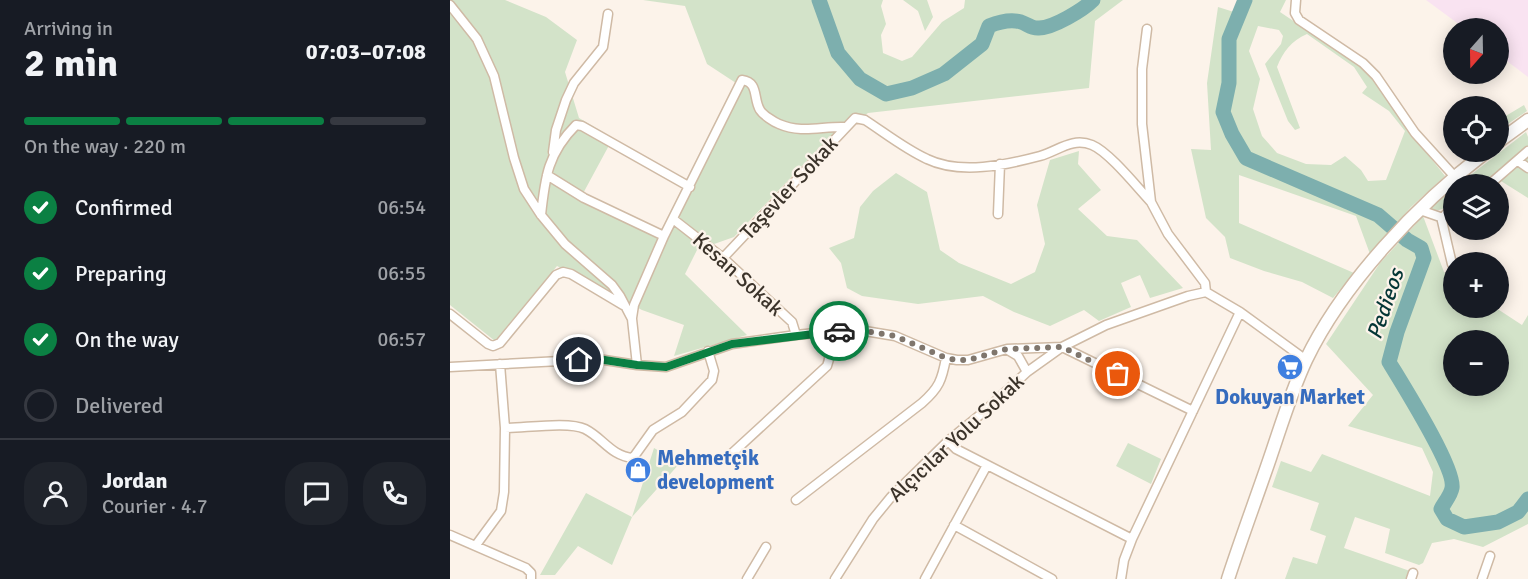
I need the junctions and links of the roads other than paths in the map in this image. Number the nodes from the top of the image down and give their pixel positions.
1 (1296, 0) edge
2 (450, 6) edge
3 (608, 14) dead end
4 (1147, 29) dead end
5 (1528, 120) edge
6 (845, 127) junction
7 (1509, 134) edge
8 (1528, 151) edge
9 (553, 155) junction
10 (1518, 161) junction
11 (1474, 162) edge
12 (1000, 164) junction
13 (1528, 168) edge
14 (1452, 174) edge
15 (1459, 174) edge
16 (1502, 174) edge
17 (547, 175) junction
18 (690, 187) junction
19 (1443, 188) edge
20 (1151, 202) junction
21 (1420, 210) junction
22 (541, 214) junction
23 (998, 214) dead end
24 (1443, 218) joint
25 (673, 219) junction
26 (1443, 225) edge
27 (664, 236) junction
28 (723, 258) junction
29 (1206, 292) junction
30 (623, 305) junction
31 (1240, 312) junction
32 (450, 314) edge
33 (632, 319) junction
34 (824, 332) junction
35 (796, 335) junction
36 (1062, 347) junction
37 (1007, 349) junction
38 (708, 351) junction
39 (946, 358) junction
40 (1306, 360) junction
41 (500, 364) junction
42 (637, 365) junction
43 (450, 366) edge
44 (1027, 372) junction
45 (1193, 411) junction
46 (505, 428) junction
47 (948, 441) junction
48 (728, 457) dead end
49 (987, 465) junction
50 (796, 500) dead end
51 (954, 525) junction
52 (450, 535) edge
53 (1132, 539) junction
54 (476, 545) junction
55 (766, 547) dead end
56 (1490, 556) dead end
57 (531, 576) edge
58 (747, 579) edge
59 (835, 579) edge
60 (925, 579) edge
61 (1052, 579) edge
62 (1121, 579) edge
63 (1228, 579) edge
64 (1482, 579) edge

1 - 14 street
2 - 22 street
3 - 9 street
4 - 20 street
5 - 7 main road
6 - 12 street, Taşevler Sokak
6 - 18 street
6 - 28 street, Taşevler Sokak
8 - 10 street
9 - 17 street
9 - 18 street
10 - 13 street
10 - 16 street
11 - 15 main road
12 - 20 street
12 - 23 street
17 - 22 street
17 - 27 street
18 - 25 street
19 - 21 main road
20 - 29 street
21 - 24 street
21 - 40 main road
22 - 30 street
24 - 26 street
25 - 27 street
25 - 28 street, Kesan Sokak
27 - 33 street
28 - 35 street, Kesan Sokak
29 - 31 street
29 - 36 street, Alçıcılar Yolu Sokak
30 - 32 street
30 - 33 street
31 - 40 street
31 - 45 street
33 - 42 street
34 - 35 street
34 - 39 street
34 - 48 street
35 - 38 street
36 - 37 street
36 - 44 street, Alçıcılar Yolu Sokak
36 - 45 street
37 - 39 street
37 - 44 street
38 - 42 street
38 - 46 street
39 - 50 street
40 - 63 main road
41 - 42 street
41 - 43 street
41 - 46 street
44 - 47 street, Alçıcılar Yolu Sokak
45 - 53 street
46 - 54 street
47 - 49 street
47 - 59 street, Alçıcılar Yolu Sokak
49 - 51 street
49 - 53 street
51 - 60 street
51 - 61 street
52 - 54 street
53 - 62 street
54 - 57 street
55 - 58 street
56 - 64 street

